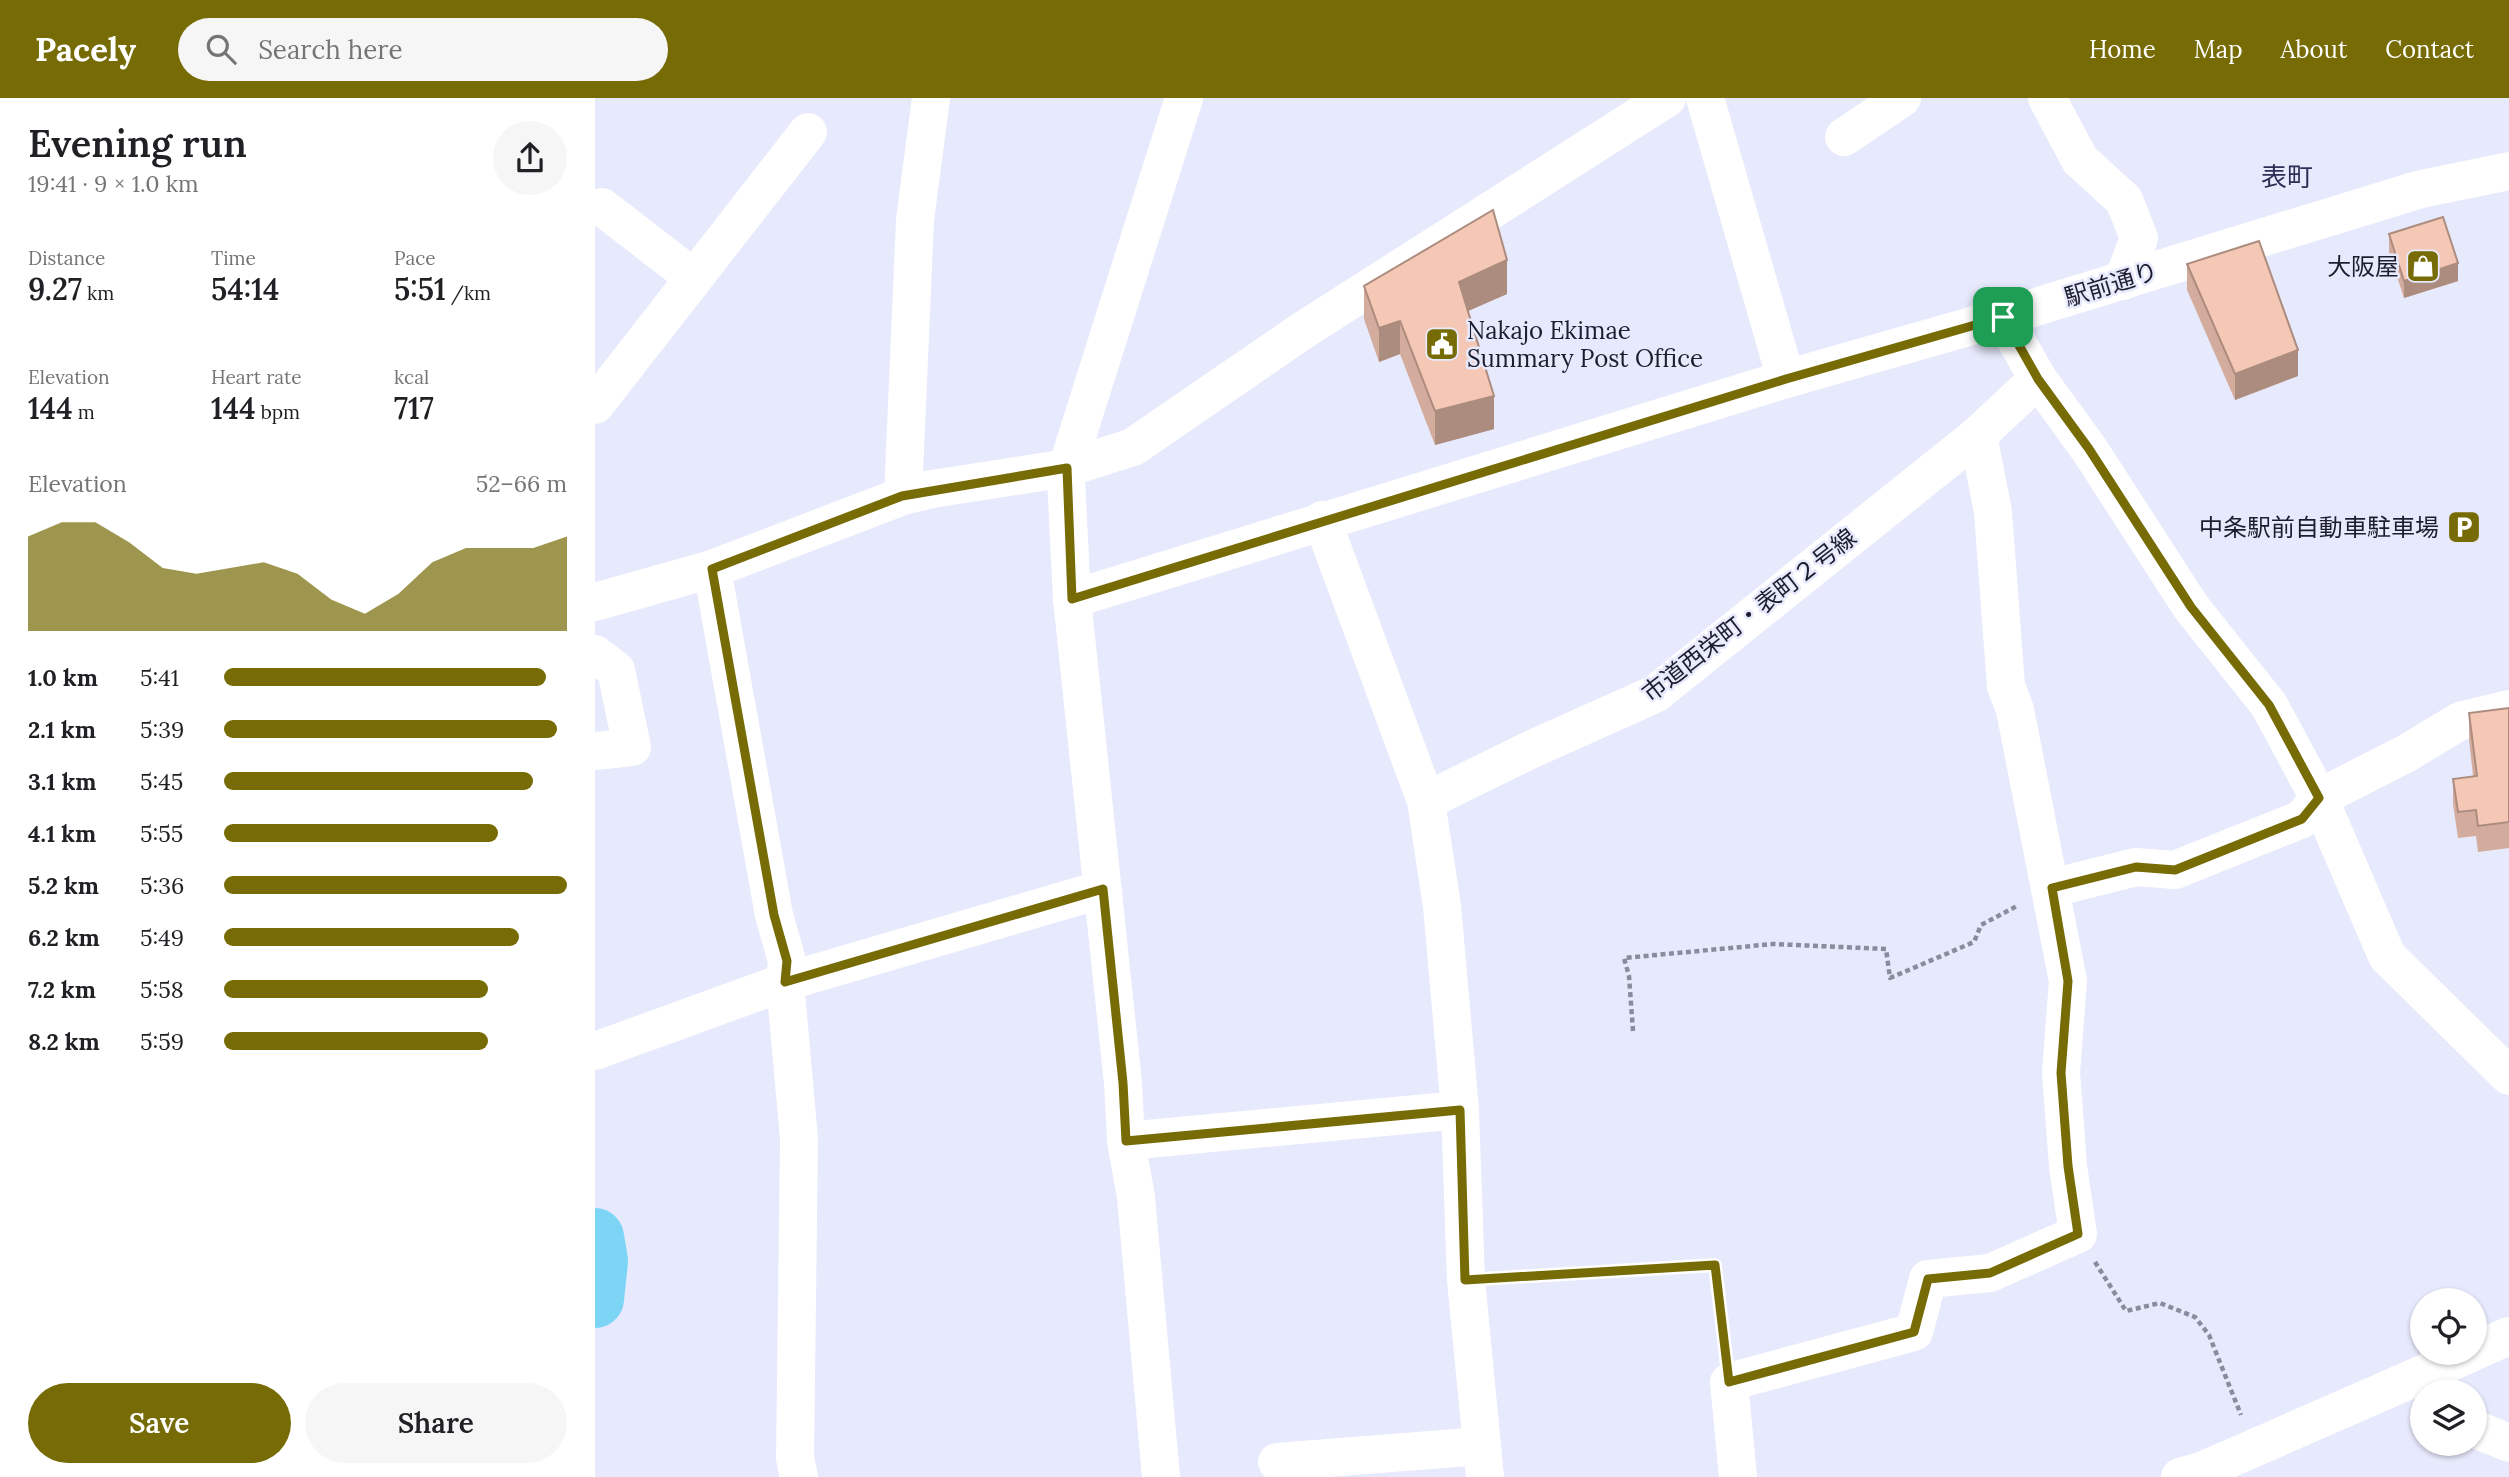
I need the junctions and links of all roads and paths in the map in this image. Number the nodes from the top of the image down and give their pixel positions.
1 (931, 98) edge
2 (1184, 98) edge
3 (1667, 98) edge
4 (1705, 98) edge
5 (1902, 98) edge
6 (2047, 98) edge
7 (808, 132) dead end
8 (1844, 137) dead end
9 (2509, 171) edge
10 (602, 207) dead end
11 (694, 278) junction
12 (2123, 281) junction
13 (2003, 317) junction
14 (1786, 379) junction
15 (2038, 379) junction
16 (595, 405) edge
17 (1977, 435) junction
18 (1067, 468) junction
19 (902, 496) junction
20 (1322, 520) junction
21 (712, 569) junction
22 (1072, 599) junction
23 (595, 603) edge
24 (595, 654) edge
25 (2509, 709) edge
26 (595, 751) edge
27 (2319, 798) junction
28 (1426, 801) junction
29 (2052, 888) junction
30 (1103, 889) junction
31 (785, 982) junction
32 (1633, 1031) dead end
33 (595, 1051) edge
34 (2509, 1076) edge
35 (1460, 1110) junction
36 (1126, 1141) junction
37 (2078, 1234) junction
38 (1465, 1280) junction
39 (2509, 1336) edge
40 (2487, 1346) edge
41 (2444, 1365) edge
42 (1729, 1382) junction
43 (2384, 1392) junction
44 (2410, 1403) edge
45 (2487, 1434) edge
46 (2509, 1443) edge
47 (2255, 1448) junction
48 (1484, 1461) edge
49 (1277, 1462) dead end
50 (799, 1477) edge
51 (1161, 1477) edge
52 (1738, 1477) edge
53 (2180, 1477) edge

1 - 19 street
2 - 18 street
3 - 18 street
4 - 14 street
5 - 8 street
6 - 12 street
7 - 11 street
9 - 12 street, 駅前通り
10 - 11 street
11 - 16 street
12 - 13 street, 駅前通り
13 - 14 street, 駅前通り
13 - 15 street
14 - 20 street, 駅前通り
15 - 17 street, 市道西栄町・表町２号線
15 - 27 street
17 - 28 street, 市道西栄町・表町２号線
17 - 29 street
18 - 19 street
18 - 22 street
19 - 21 street
20 - 22 street, 駅前通り
20 - 28 street
21 - 23 street
21 - 31 street
22 - 30 street
24 - 26 street
25 - 27 street
27 - 29 street
27 - 34 street
28 - 35 street
29 - 32 path
29 - 37 street
30 - 31 street
30 - 36 street
31 - 33 street
31 - 50 street
35 - 36 street
35 - 38 street
36 - 51 street
37 - 42 street
37 - 47 path
38 - 42 path
38 - 48 street
39 - 40 street
41 - 43 street
42 - 52 street
43 - 44 street
43 - 47 street
45 - 46 street
47 - 53 street
48 - 49 street

